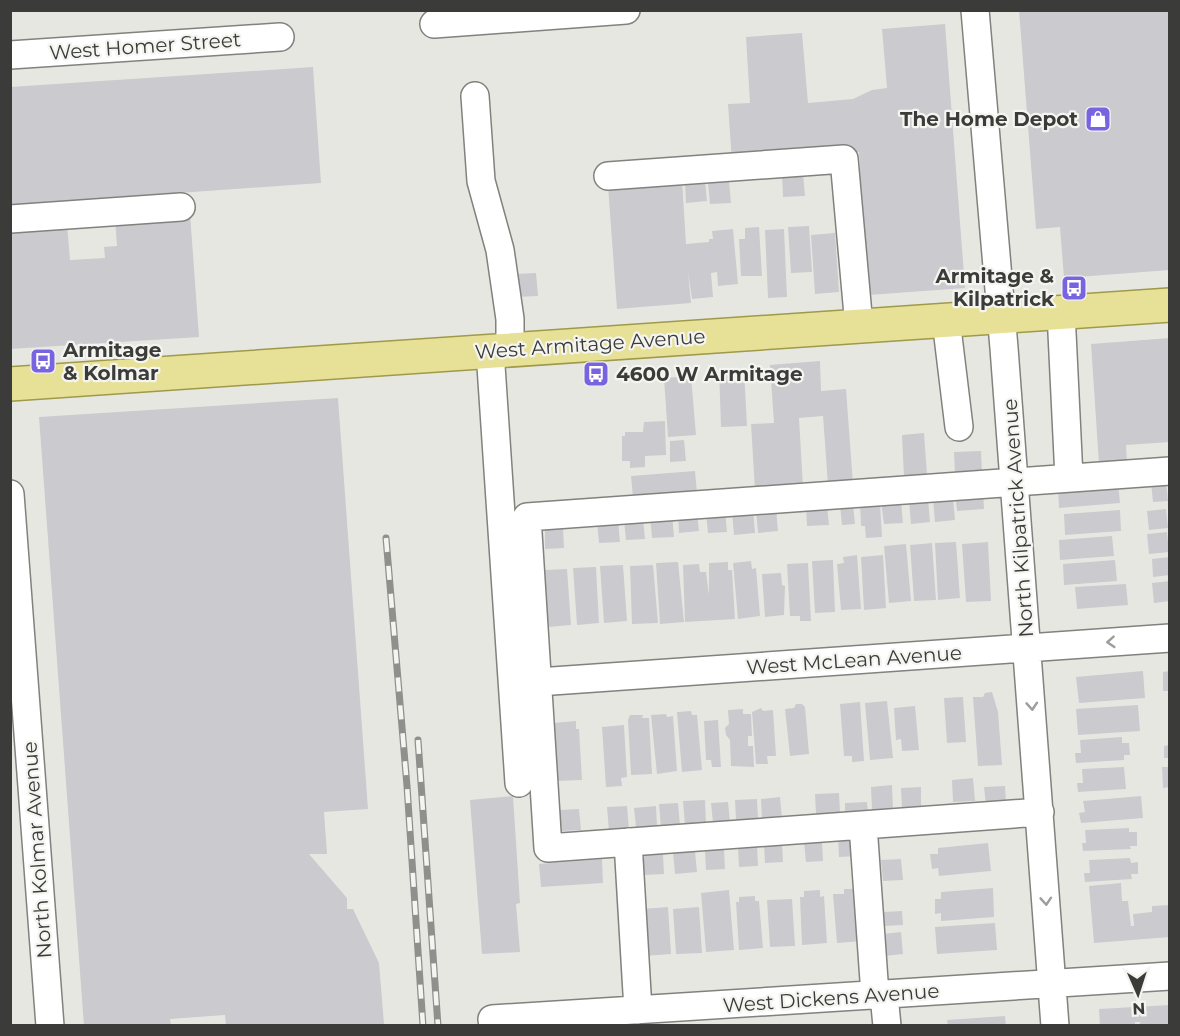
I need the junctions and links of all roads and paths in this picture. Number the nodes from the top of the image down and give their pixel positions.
1 (626, 10) edge
2 (975, 10) edge
3 (522, 14) edge
4 (434, 24) dead end
5 (280, 37) dead end
6 (10, 55) edge
7 (475, 96) dead end
8 (608, 176) dead end
9 (182, 207) dead end
10 (10, 219) edge
11 (1170, 304) edge
12 (1060, 312) junction
13 (1002, 316) junction
14 (946, 320) junction
15 (859, 326) junction
16 (500, 350) junction
17 (10, 384) edge
18 (958, 427) dead end
19 (1170, 471) edge
20 (1069, 478) junction
21 (1015, 481) junction
22 (10, 494) edge
23 (1170, 638) edge
24 (1028, 648) junction
25 (538, 682) junction
26 (519, 783) dead end
27 (1040, 812) junction
28 (863, 825) junction
29 (628, 843) junction
30 (1170, 976) edge
31 (1052, 984) junction
32 (880, 995) junction
33 (638, 1010) junction
34 (493, 1022) edge
35 (50, 1026) edge
36 (887, 1026) edge
37 (1055, 1026) edge

1 - 3 street
2 - 13 street, North Kilpatrick Avenue
3 - 4 street
5 - 6 street, West Homer Street
7 - 16 street
8 - 15 street
9 - 10 street
11 - 12 main road, West Armitage Avenue
12 - 13 main road, West Armitage Avenue
12 - 20 street
13 - 14 main road, West Armitage Avenue
13 - 21 street, North Kilpatrick Avenue
14 - 15 main road, West Armitage Avenue
14 - 18 street
15 - 16 main road, West Armitage Avenue
16 - 17 main road, West Armitage Avenue
16 - 26 street
19 - 20 street
20 - 21 street
21 - 24 street, North Kilpatrick Avenue
21 - 25 street
22 - 35 street, North Kolmar Avenue
23 -> 24 street, West McLean Avenue
24 - 25 street, West McLean Avenue
24 -> 27 street, North Kilpatrick Avenue
25 - 29 street
27 - 28 street
27 -> 31 street, North Kilpatrick Avenue
28 - 29 street
28 - 32 street
29 - 33 street
30 - 31 street, West Dickens Avenue
31 - 32 street, West Dickens Avenue
31 - 37 street, North Kilpatrick Avenue
32 - 33 street, West Dickens Avenue
32 - 36 street
33 - 34 street, West Dickens Avenue

